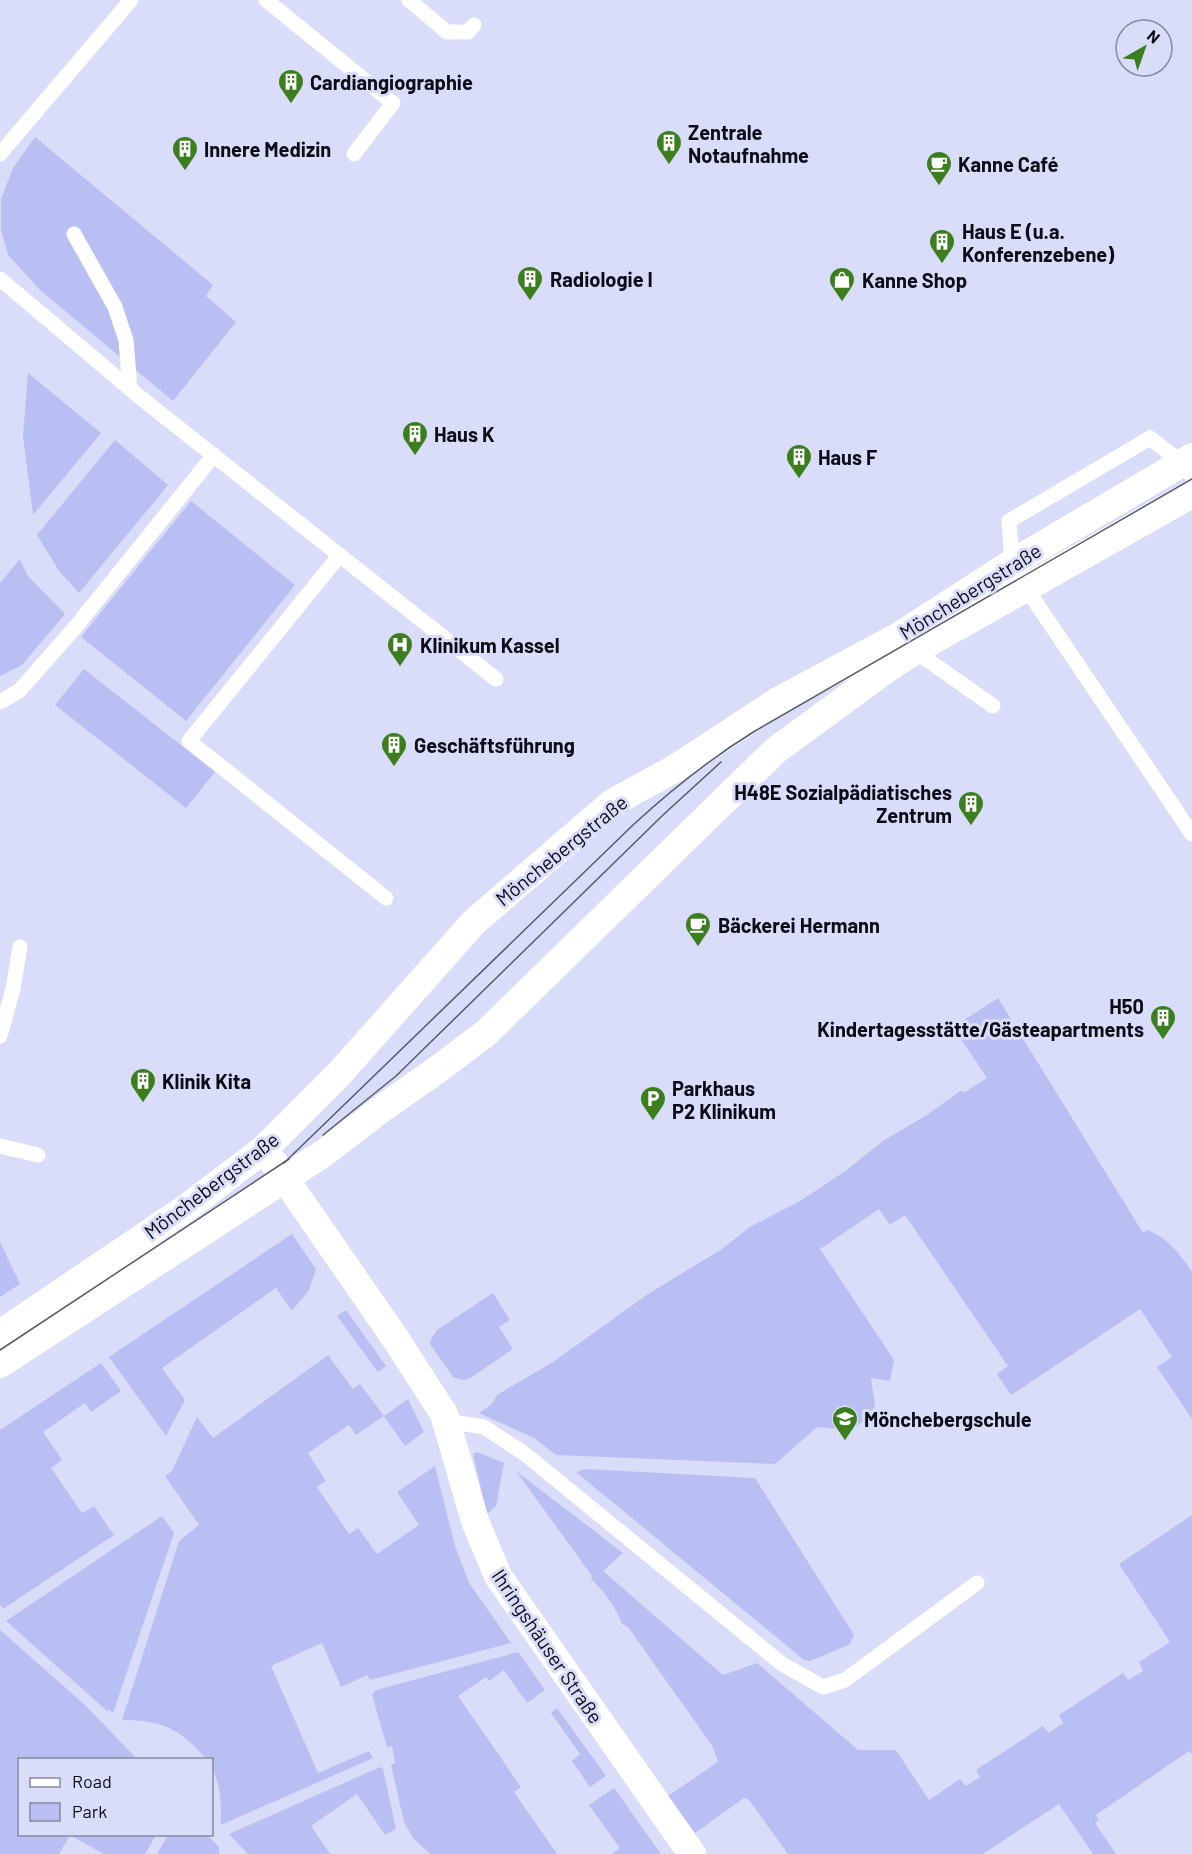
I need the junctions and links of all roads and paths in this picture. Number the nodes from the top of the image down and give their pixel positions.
1 (131, 0) edge
2 (266, 0) edge
3 (409, 0) edge
4 (474, 25) dead end
5 (0, 154) edge
6 (354, 154) dead end
7 (74, 234) dead end
8 (0, 279) edge
9 (130, 389) junction
10 (214, 454) junction
11 (1189, 465) edge
12 (1192, 494) edge
13 (339, 556) junction
14 (1012, 563) junction
15 (1026, 588) junction
16 (907, 643) junction
17 (496, 679) dead end
18 (0, 702) edge
19 (993, 706) dead end
20 (1192, 834) edge
21 (386, 898) dead end
22 (20, 947) dead end
23 (0, 1036) edge
24 (0, 1146) edge
25 (264, 1149) junction
26 (38, 1155) dead end
27 (284, 1178) junction
28 (0, 1334) edge
29 (0, 1364) edge
30 (446, 1421) junction
31 (977, 1583) dead end
32 (692, 1854) edge

1 - 5 lane
2 - 6 lane
3 - 4 lane
7 - 9 lane
8 - 9 lane
9 - 10 lane
10 - 13 lane
10 - 18 lane
11 - 14 street, Mönchebergstraße
11 - 14 lane
12 - 15 street, Mönchebergstraße
13 - 17 lane
13 - 21 lane
14 - 15 lane
14 - 16 street, Mönchebergstraße
15 - 16 street, Mönchebergstraße
15 - 20 lane
16 - 19 lane
16 - 25 street, Mönchebergstraße
16 - 27 street, Mönchebergstraße
22 - 23 lane
24 - 26 lane
25 - 27 street, Ihringshäuser Straße
25 - 28 street, Mönchebergstraße
27 - 29 street, Mönchebergstraße
27 - 30 street, Ihringshäuser Straße
30 - 31 lane
30 - 32 street, Ihringshäuser Straße

